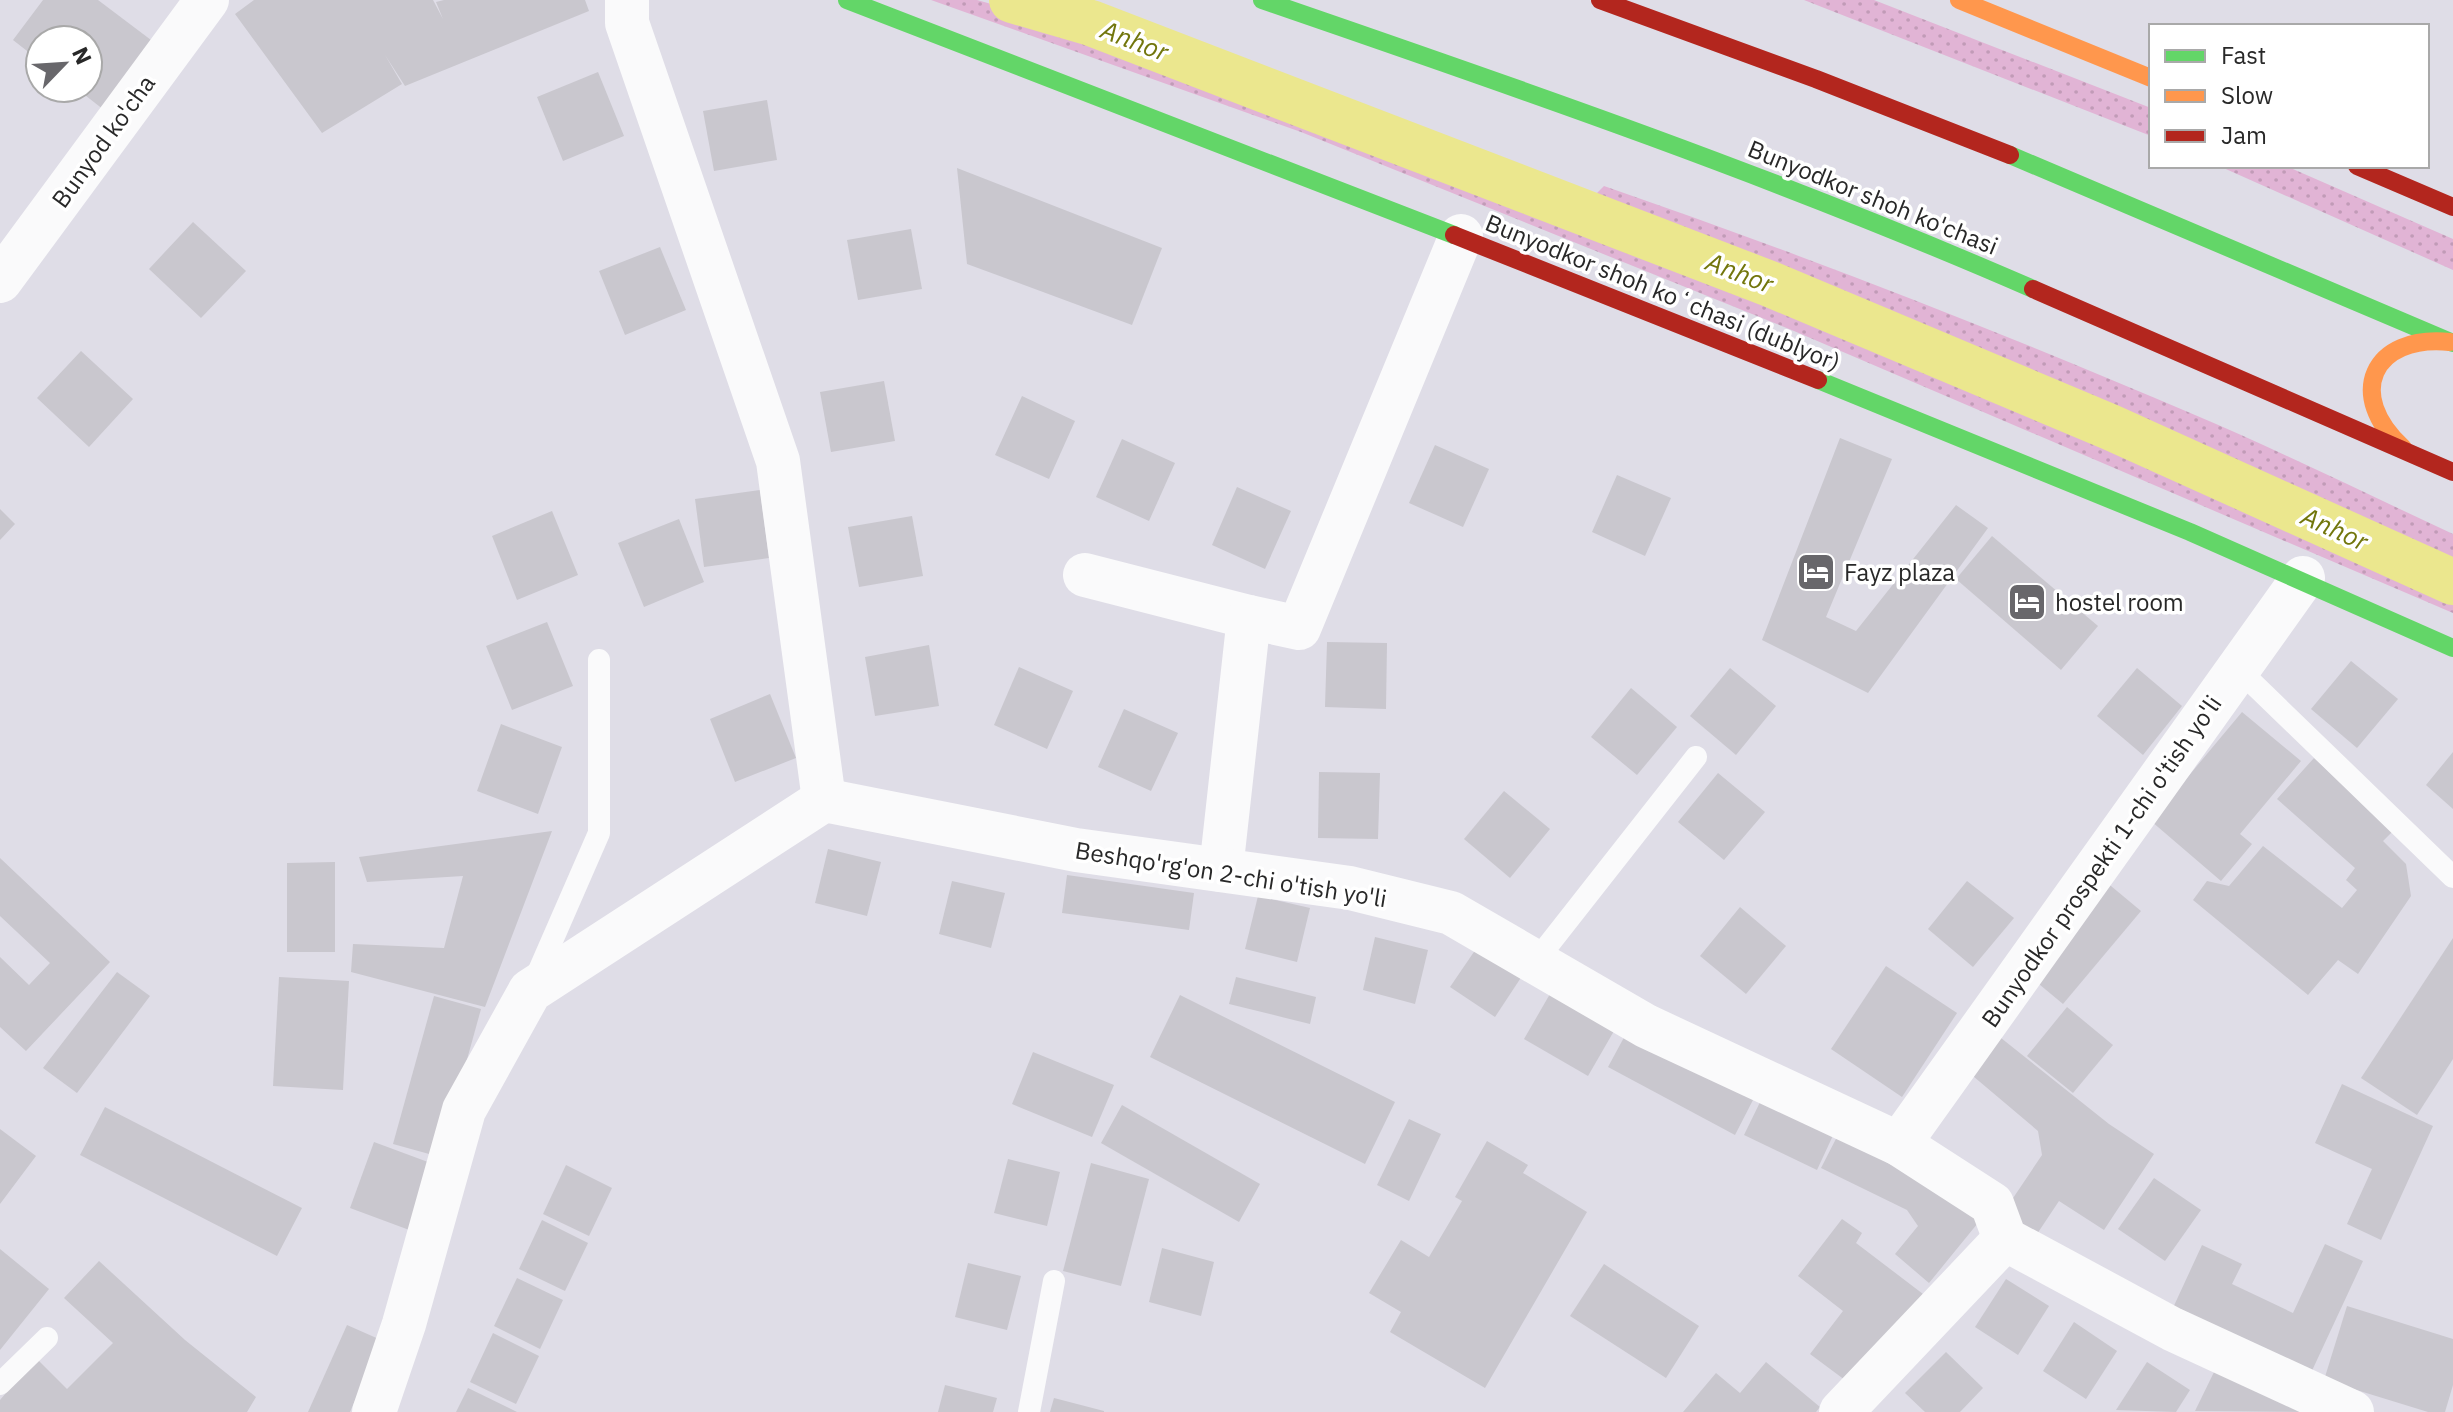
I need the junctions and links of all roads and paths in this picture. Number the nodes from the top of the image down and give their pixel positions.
1 (207, 0) edge
2 (627, 0) edge
3 (847, 0) edge
4 (1262, 0) edge
5 (1600, 0) edge
6 (1959, 0) edge
7 (2149, 77) edge
8 (2362, 168) edge
9 (2453, 207) edge
10 (1461, 236) junction
11 (0, 281) edge
12 (2453, 343) edge
13 (2403, 448) junction
14 (2453, 472) edge
15 (1085, 575) dead end
16 (2303, 578) junction
17 (1249, 617) junction
18 (2453, 648) edge
19 (599, 660) dead end
20 (2238, 669) junction
21 (1696, 757) dead end
22 (824, 800) junction
23 (1221, 870) junction
24 (2453, 877) edge
25 (1535, 962) junction
26 (530, 991) junction
27 (1899, 1144) junction
28 (2005, 1239) junction
29 (1054, 1281) dead end
30 (47, 1338) dead end
31 (0, 1384) edge
32 (374, 1412) edge
33 (1029, 1412) edge
34 (1841, 1412) edge
35 (2352, 1412) edge

1 - 11 street, Bunyod ko'cha
2 - 22 street
3 - 10 main road, Bunyodkor shoh koʻchasi (dublyor)
4 - 13 main road, Bunyodkor shoh ko'chasi
5 - 12 main road
6 - 7 main road
8 - 9 main road
10 - 16 main road, Bunyodkor shoh koʻchasi (dublyor)
10 - 17 street
12 - 13 main road
13 - 14 main road, Bunyodkor shoh ko'chasi
15 - 17 street
16 - 18 main road, Bunyodkor shoh koʻchasi (dublyor)
16 - 20 street, Bunyodkor prospekti 1-chi o'tish yo'li
17 - 23 street
19 - 26 lane
20 - 24 lane
20 - 27 street, Bunyodkor prospekti 1-chi o'tish yo'li
21 - 25 lane
22 - 23 street, Beshqo'rg'on 2-chi o'tish yo'li
22 - 26 street
23 - 25 street, Beshqo'rg'on 2-chi o'tish yo'li
25 - 27 street, Beshqo'rg'on 2-chi o'tish yo'li
26 - 32 street
27 - 28 street, Beshqo'rg'on 2-chi o'tish yo'li
28 - 34 street
28 - 35 street
29 - 33 lane
30 - 31 lane

